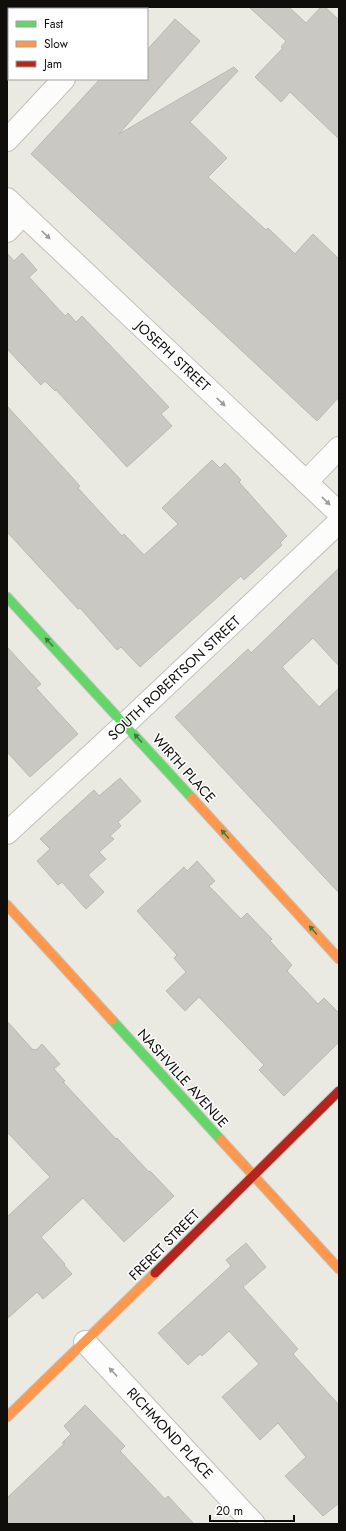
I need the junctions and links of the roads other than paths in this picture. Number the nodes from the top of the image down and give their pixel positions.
1 (63, 80) edge
2 (7, 140) edge
3 (7, 199) edge
4 (24, 214) junction
5 (7, 231) edge
6 (339, 448) edge
7 (306, 482) junction
8 (339, 513) edge
9 (339, 522) edge
10 (7, 597) edge
11 (125, 724) junction
12 (7, 832) edge
13 (7, 905) edge
14 (339, 959) edge
15 (339, 1091) edge
16 (254, 1176) junction
17 (339, 1269) edge
18 (86, 1342) junction
19 (7, 1418) edge
20 (254, 1524) edge

1 - 2 street
3 - 4 street, JOSEPH STREET
4 - 5 street
4 -> 7 street, JOSEPH STREET
6 - 7 street
7 -> 8 street, JOSEPH STREET
9 - 11 street, SOUTH ROBERTSON STREET
11 -> 10 street, WIRTH PLACE
11 - 12 street, SOUTH ROBERTSON STREET
14 -> 11 street, WIRTH PLACE
13 - 16 street, NASHVILLE AVENUE
15 - 16 street, FRERET STREET
16 - 17 street, NASHVILLE AVENUE
16 - 18 street, FRERET STREET
18 - 19 street, FRERET STREET
20 -> 18 street, RICHMOND PLACE

